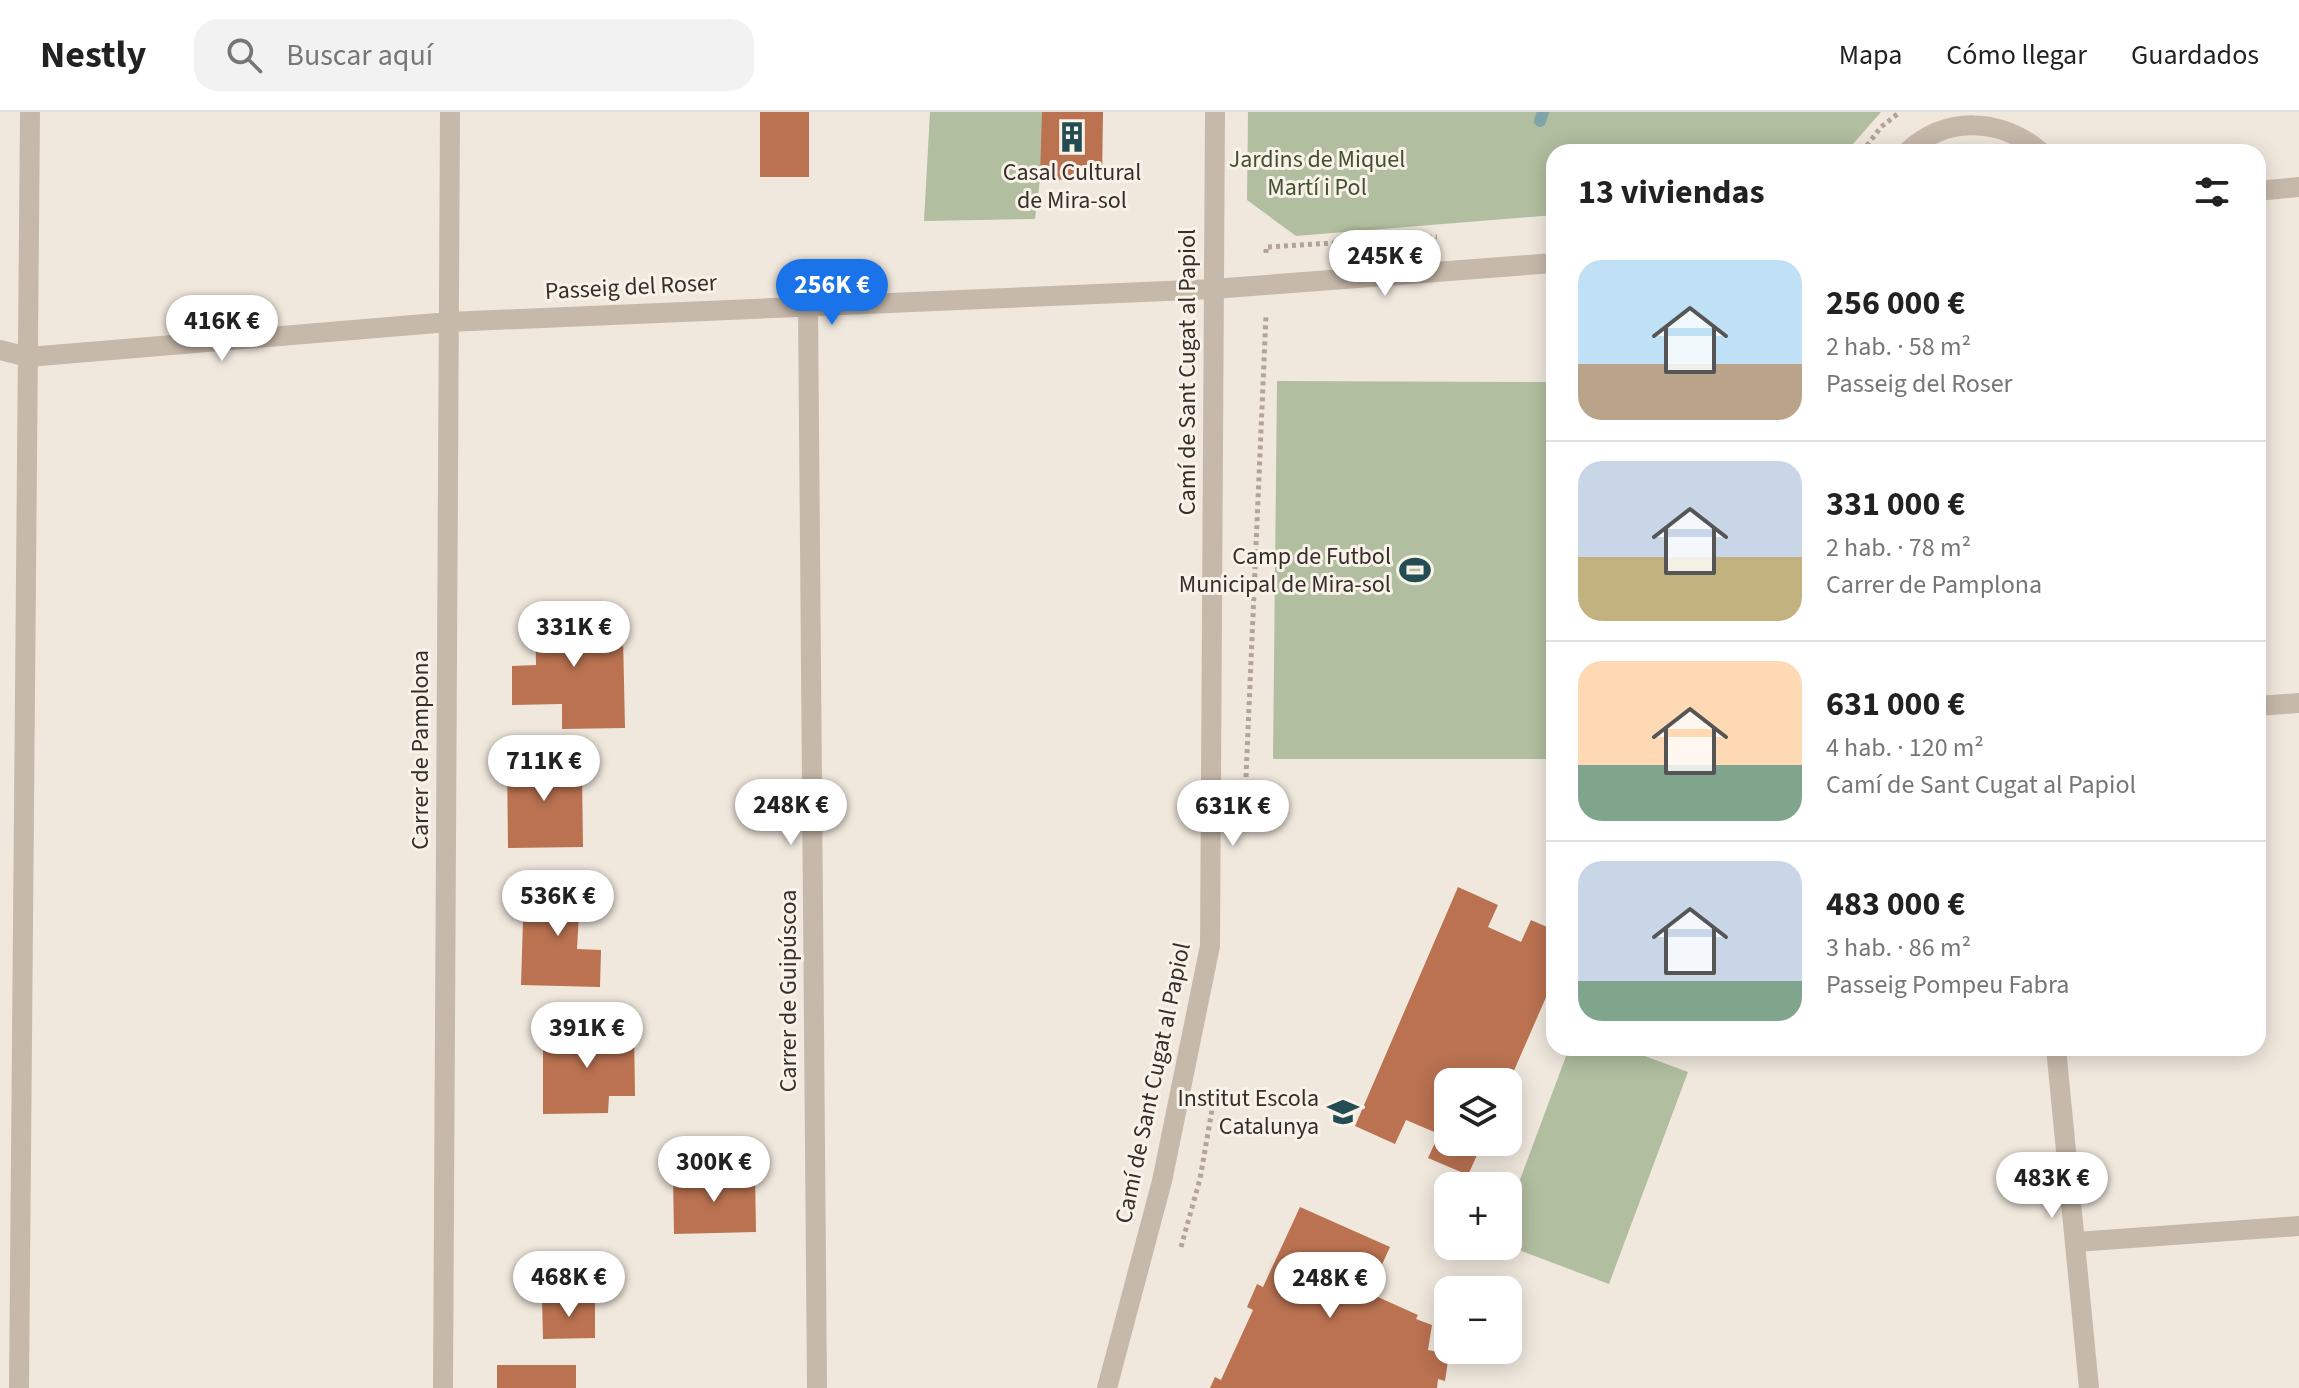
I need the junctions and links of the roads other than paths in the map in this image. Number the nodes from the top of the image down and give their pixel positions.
1 (30, 112) edge
2 (450, 112) edge
3 (1215, 112) edge
4 (1970, 118) edge
5 (1916, 144) edge
6 (2031, 144) edge
7 (2299, 187) edge
8 (2266, 190) edge
9 (1546, 264) edge
10 (1213, 289) junction
11 (808, 306) junction
12 (449, 322) junction
13 (0, 350) edge
14 (28, 357) junction
15 (2299, 703) edge
16 (2266, 705) edge
17 (2057, 1056) edge
18 (2299, 1226) edge
19 (2076, 1242) junction
20 (19, 1388) edge
21 (443, 1388) edge
22 (817, 1388) edge
23 (1107, 1388) edge
24 (2089, 1388) edge

1 - 14 street
2 - 12 street, Carrer de Pamplona
3 - 10 street, Camí de Sant Cugat al Papiol
4 - 5 street
4 - 6 street
7 - 8 street
9 - 10 street, Passeig del Roser
10 - 11 street, Passeig del Roser
10 - 23 street, Camí de Sant Cugat al Papiol
11 - 12 street, Passeig del Roser
11 - 22 street, Carrer de Guipúscoa
12 - 14 street, Passeig del Roser
12 - 21 street, Carrer de Pamplona
13 - 14 street, Passeig del Roser
14 - 20 street
15 - 16 street
17 - 19 street
18 - 19 street
19 - 24 street

